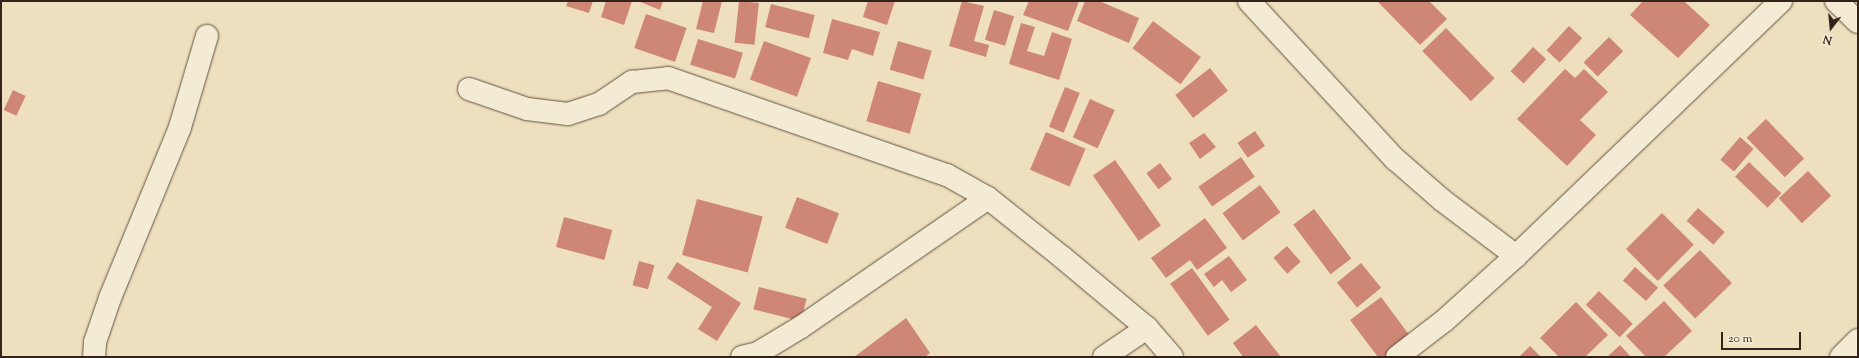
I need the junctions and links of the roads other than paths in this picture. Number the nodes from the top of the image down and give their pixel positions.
1 (1249, 1) edge
2 (1781, 1) edge
3 (1836, 1) edge
4 (1858, 22) edge
5 (206, 36) dead end
6 (468, 89) dead end
7 (988, 198) junction
8 (1516, 256) junction
9 (1147, 328) junction
10 (1858, 340) edge
11 (94, 357) edge
12 (742, 357) edge
13 (1104, 357) edge
14 (1172, 357) edge
15 (1397, 357) edge
16 (1841, 357) edge

1 - 8 street
2 - 8 street
3 - 4 street
5 - 11 street
6 - 7 street
7 - 9 street
7 - 12 street
8 - 15 street
9 - 13 street
9 - 14 street
10 - 16 street

